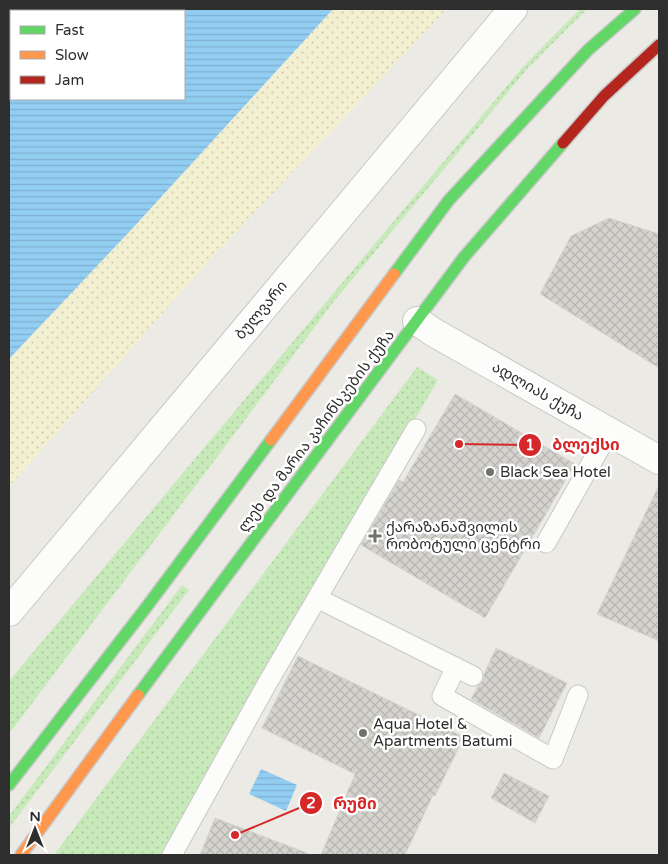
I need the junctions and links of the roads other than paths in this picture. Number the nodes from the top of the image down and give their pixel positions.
1 (513, 9) edge
2 (635, 9) edge
3 (659, 45) edge
4 (417, 321) junction
5 (416, 429) dead end
6 (609, 432) junction
7 (659, 460) edge
8 (546, 543) dead end
9 (317, 598) junction
10 (9, 612) edge
11 (456, 667) junction
12 (473, 676) dead end
13 (578, 695) dead end
14 (9, 785) edge
15 (21, 855) edge
16 (172, 855) edge

1 - 10 street, ბულვარი
2 - 14 main road, ლეხ და მარია კაჩინსკების ქუჩა
3 - 4 main road, ლეხ და მარია კაჩინსკების ქუჩა
4 - 6 street, ადლიას ქუჩა
4 - 15 main road, ლეხ და მარია კაჩინსკების ქუჩა
5 - 9 lane
6 - 7 street, ადლიას ქუჩა
6 - 8 lane
9 - 11 lane
9 - 16 lane
11 - 12 lane
11 - 13 lane

